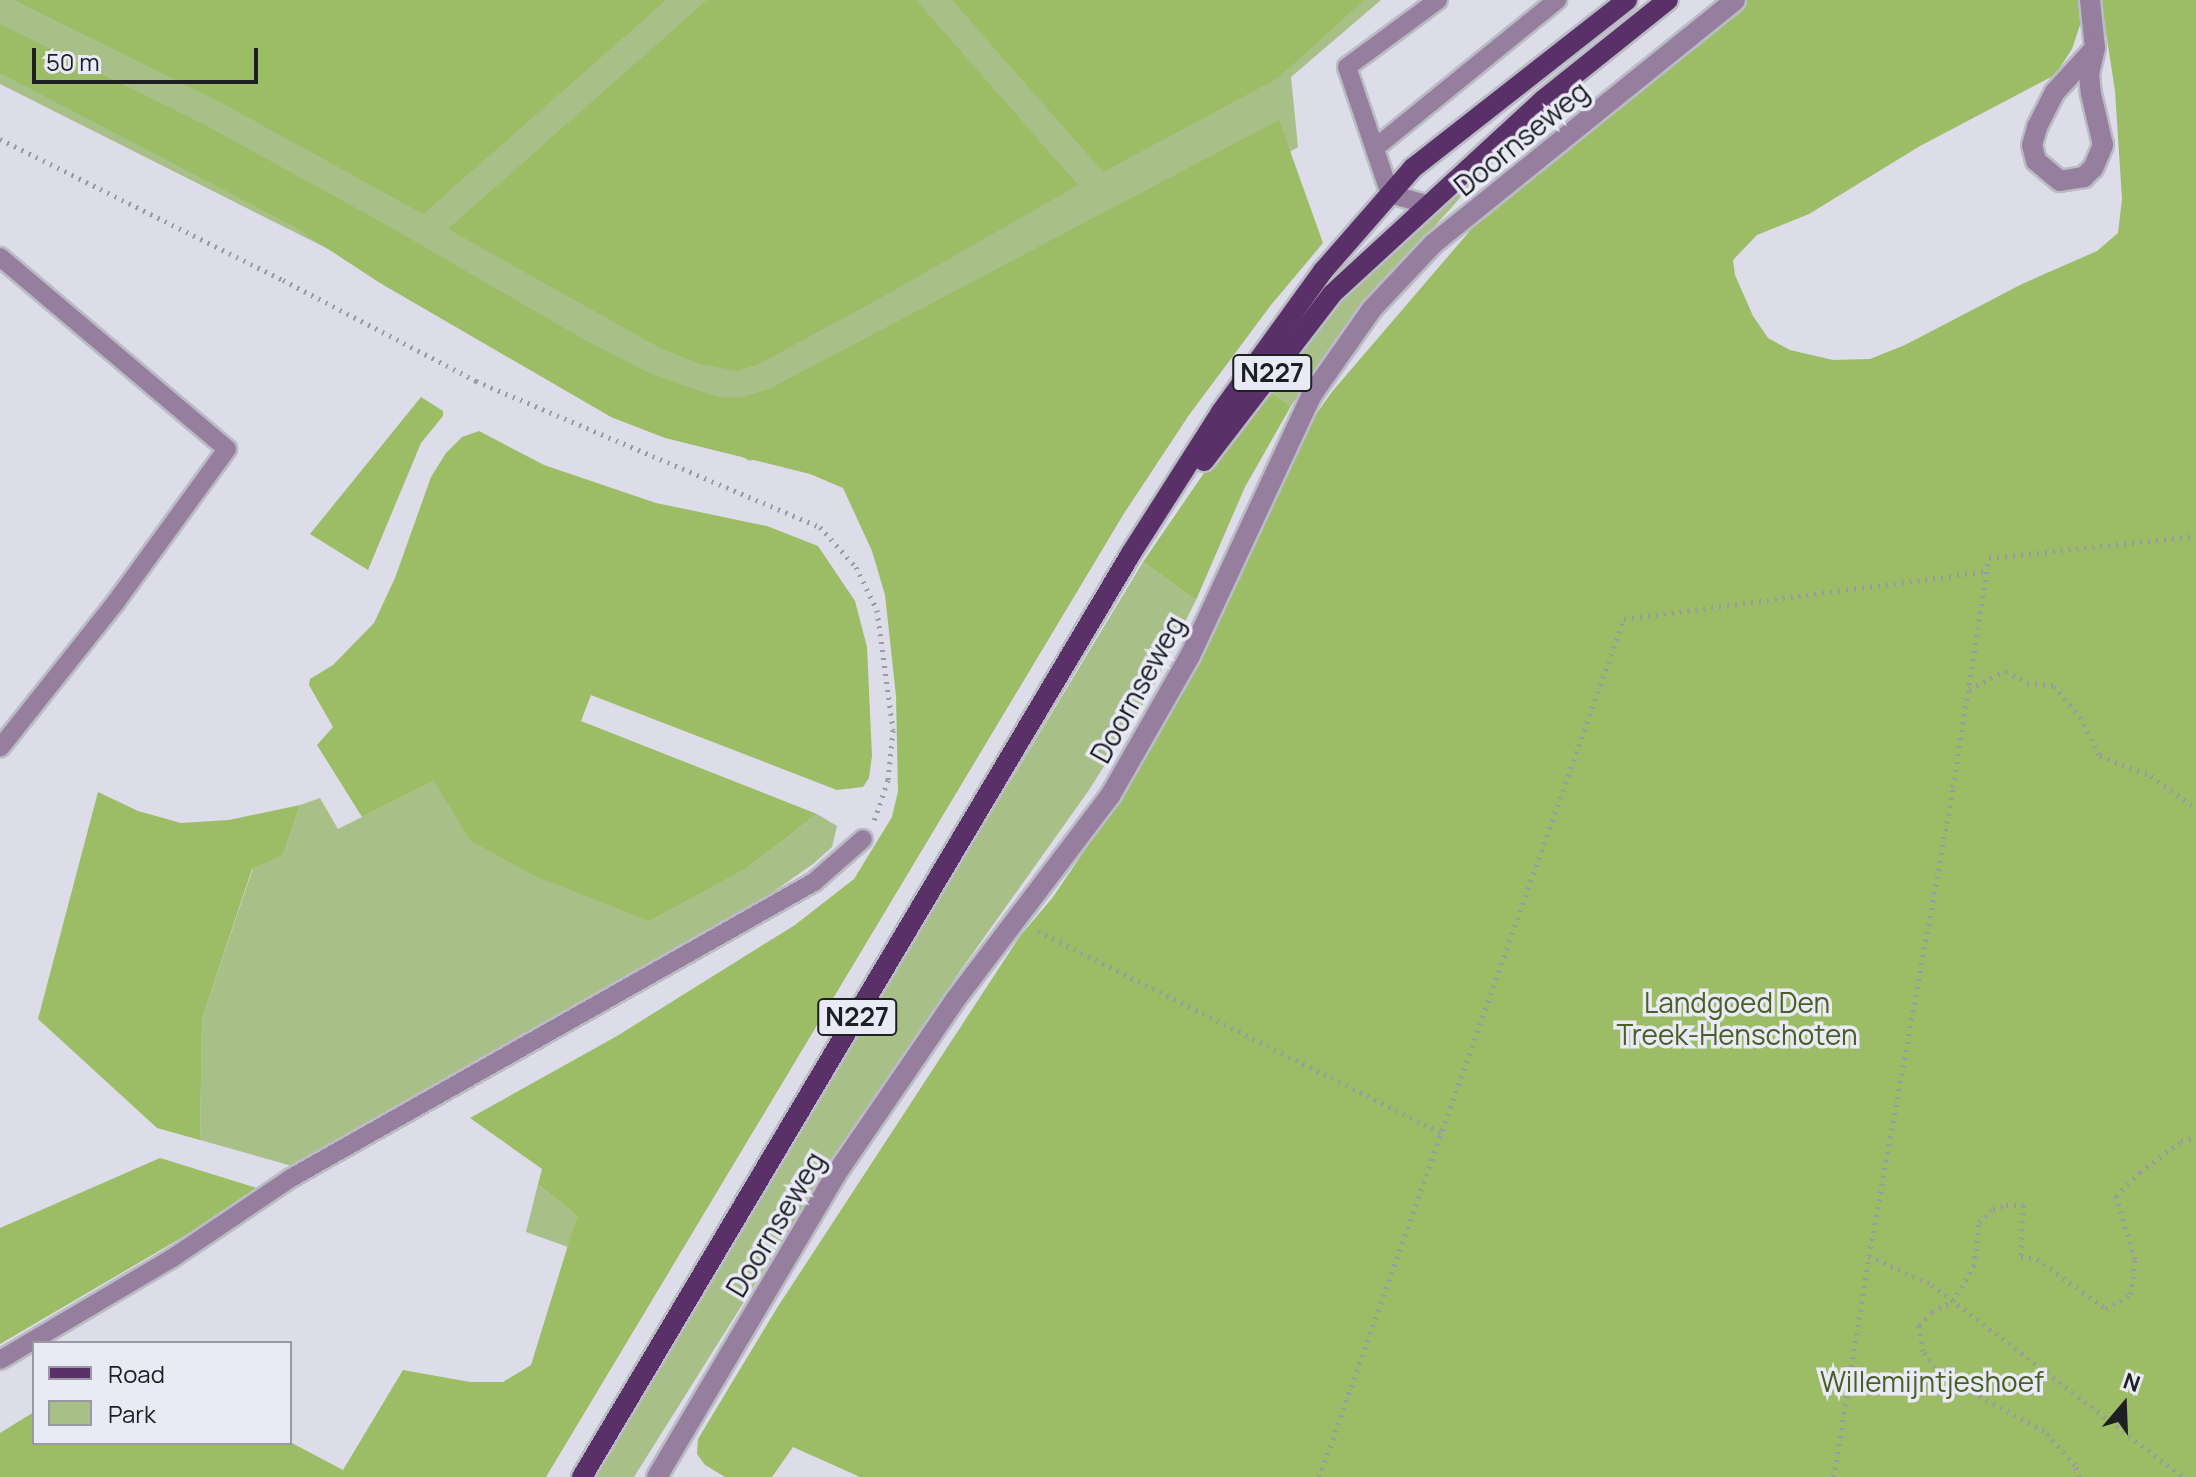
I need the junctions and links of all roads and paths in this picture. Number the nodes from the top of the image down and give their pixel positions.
1 (1438, 0) edge
2 (1557, 0) edge
3 (1627, 0) edge
4 (1668, 0) edge
5 (1735, 0) edge
6 (2090, 0) edge
7 (1643, 10) edge
8 (2095, 48) junction
9 (0, 139) edge
10 (1375, 148) junction
11 (1390, 194) junction
12 (1429, 205) junction
13 (0, 257) edge
14 (2196, 536) edge
15 (1130, 555) junction
16 (1987, 571) junction
17 (1969, 690) junction
18 (0, 748) edge
19 (2196, 808) edge
20 (863, 839) joint
21 (1016, 920) junction
22 (1442, 1133) junction
23 (2196, 1137) edge
24 (1869, 1256) junction
25 (1953, 1301) junction
26 (32, 1341) edge
27 (32, 1341) edge
28 (0, 1360) edge
29 (582, 1477) edge
30 (657, 1477) edge
31 (1319, 1477) edge
32 (1834, 1477) edge
33 (2079, 1477) edge
34 (2183, 1477) edge

1 - 10 lane
2 - 10 lane
3 - 11 main road, Doornseweg / N227
4 - 7 main road, Doornseweg / N227
5 - 21 street, Doornseweg
6 - 8 street
7 - 12 main road, Doornseweg / N227
8 - 8 street
9 - 20 path
10 - 11 lane
11 - 12 lane, Doornseweg
11 - 15 main road, Doornseweg / N227
12 - 15 main road, Doornseweg / N227
13 - 18 lane
14 - 16 path
15 - 29 main road, Doornseweg / N227
16 - 17 path
16 - 22 path
17 - 19 path
17 - 24 path
20 - 27 lane
21 - 22 path
21 - 30 street, Doornseweg
22 - 31 path
23 - 25 path
24 - 25 path
24 - 32 path
25 - 33 path
25 - 34 path
26 - 28 lane

